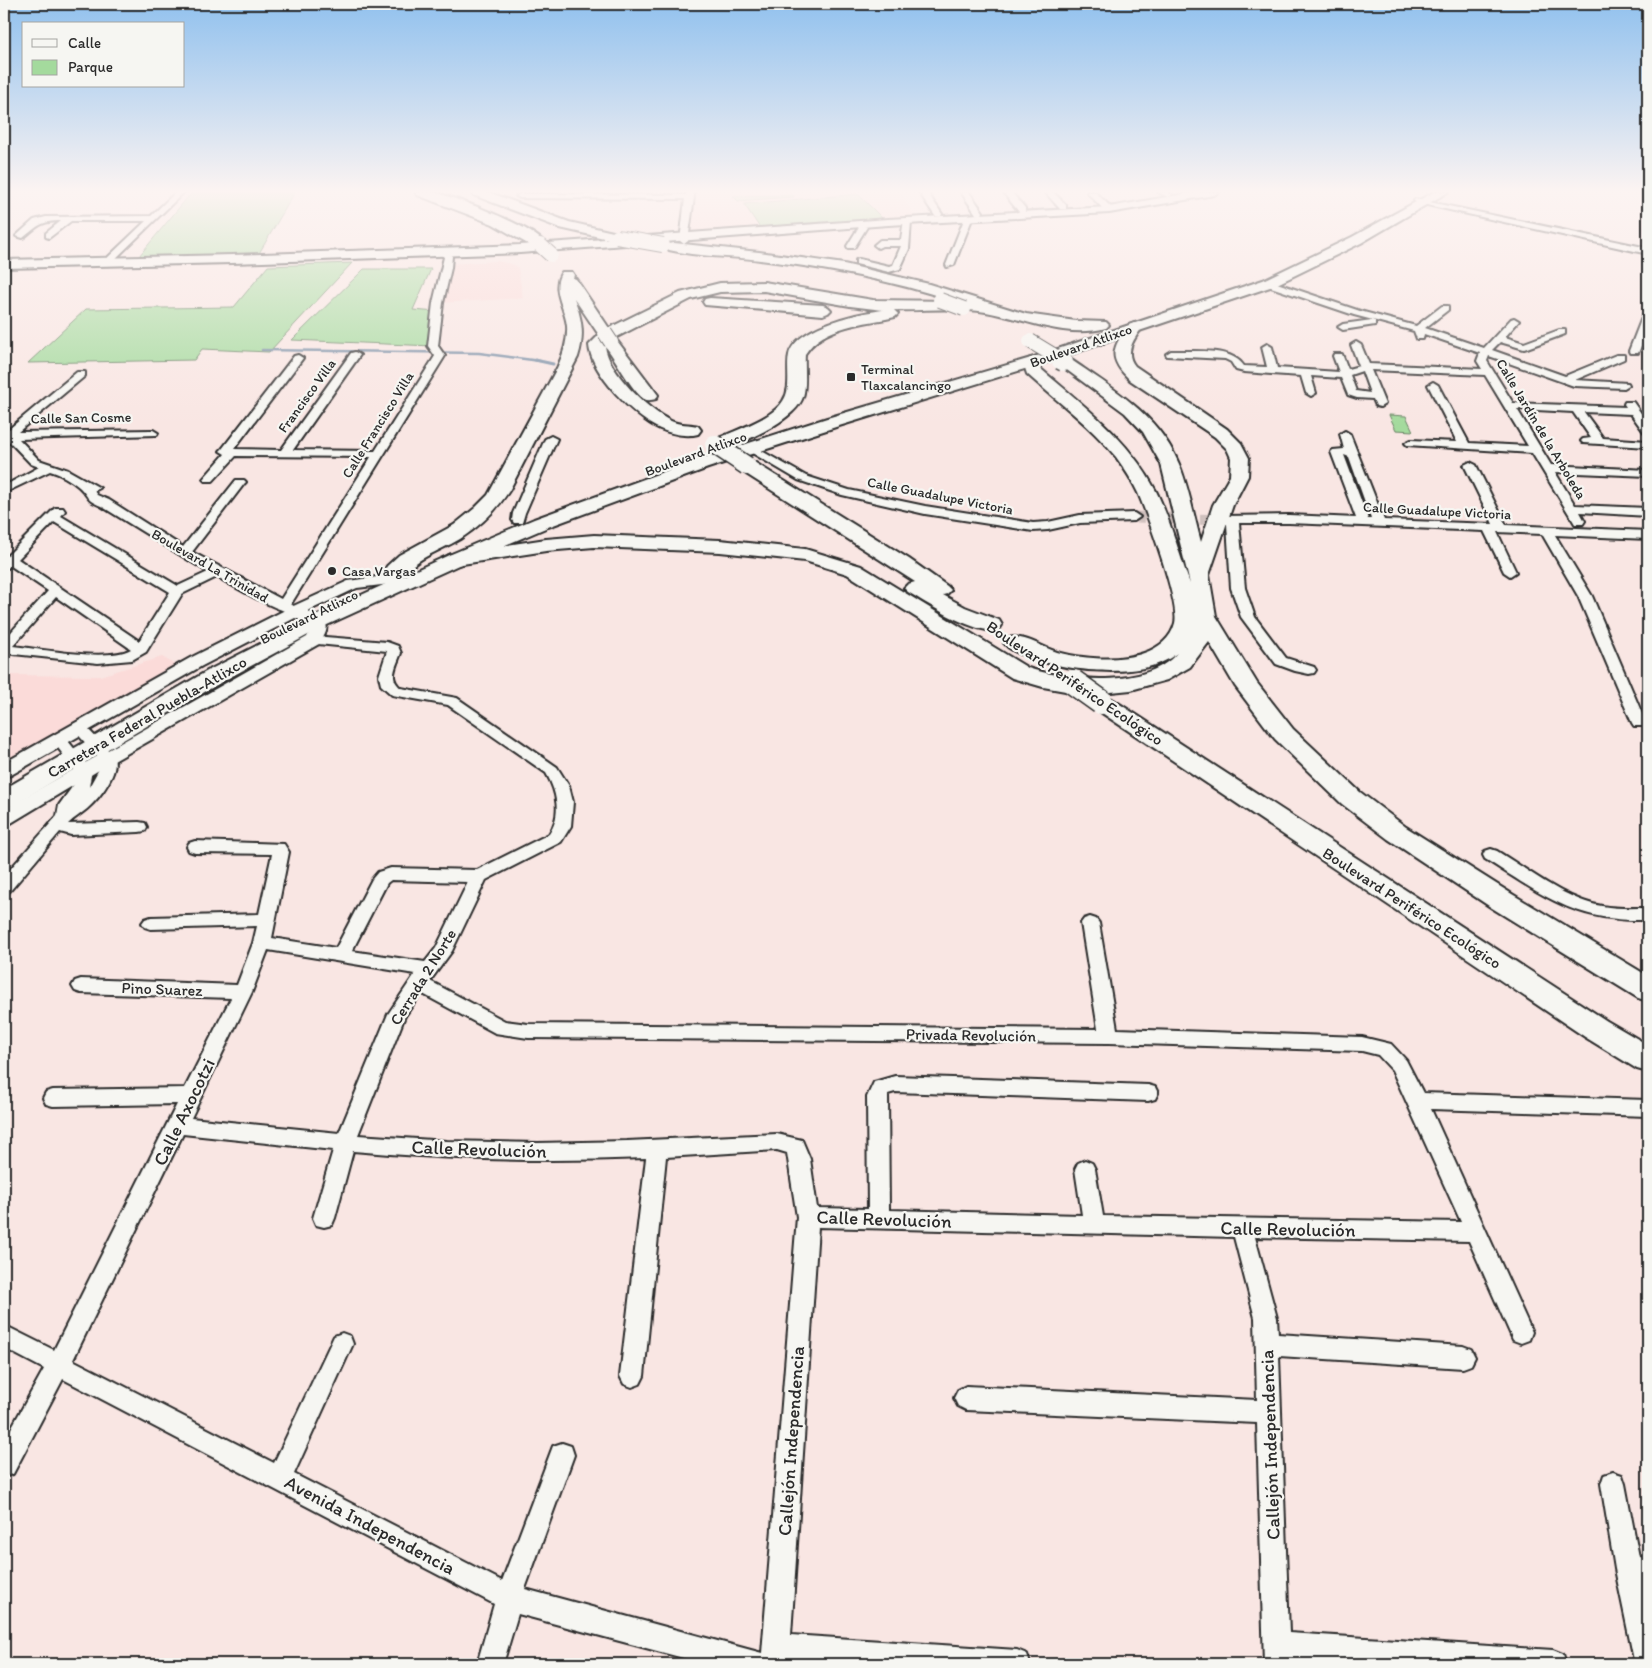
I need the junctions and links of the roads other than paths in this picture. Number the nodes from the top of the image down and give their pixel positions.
1 (447, 270) edge
2 (563, 270) edge
3 (818, 270) edge
4 (848, 270) edge
5 (1267, 270) edge
6 (1297, 270) edge
7 (567, 275) junction
8 (1268, 283) junction
9 (1311, 298) junction
10 (1445, 308) dead end
11 (994, 309) junction
12 (655, 312) junction
13 (886, 314) junction
14 (1648, 315) edge
15 (1514, 321) dead end
16 (975, 322) dead end
17 (1372, 323) junction
18 (1400, 324) junction
19 (1101, 325) junction
20 (1343, 327) dead end
21 (1134, 328) junction
22 (1418, 330) junction
23 (1562, 332) dead end
24 (1498, 338) junction
25 (1422, 342) dead end
26 (1356, 346) dead end
27 (1266, 347) dead end
28 (1634, 350) dead end
29 (1486, 351) junction
30 (1171, 354) dead end
31 (356, 355) dead end
32 (1338, 356) dead end
33 (1620, 357) dead end
34 (298, 358) dead end
35 (1036, 361) junction
36 (1366, 367) junction
37 (1273, 371) junction
38 (1489, 372) junction
39 (1305, 373) junction
40 (1344, 373) junction
41 (82, 374) dead end
42 (1566, 380) junction
43 (1547, 383) dead end
44 (1433, 385) dead end
45 (1624, 386) dead end
46 (1311, 393) dead end
47 (1510, 406) junction
48 (1576, 409) junction
49 (826, 417) junction
50 (1648, 430) edge
51 (153, 432) dead end
52 (5, 433) edge
53 (1345, 434) dead end
54 (707, 437) junction
55 (551, 439) dead end
56 (1587, 441) dead end
57 (1600, 442) junction
58 (1411, 443) dead end
59 (1648, 444) edge
60 (1465, 446) junction
61 (1536, 450) junction
62 (230, 451) junction
63 (1351, 453) junction
64 (284, 454) junction
65 (377, 454) junction
66 (749, 457) junction
67 (1170, 464) junction
68 (1470, 465) dead end
69 (47, 468) junction
70 (1547, 468) junction
71 (1648, 473) edge
72 (209, 479) dead end
73 (240, 482) dead end
74 (4, 490) edge
75 (1571, 508) junction
76 (1648, 512) edge
77 (1134, 517) tunnel mouth
78 (518, 520) junction
79 (1579, 521) dead end
80 (1363, 522) junction
81 (1379, 523) junction
82 (1495, 528) junction
83 (1546, 530) junction
84 (1648, 535) edge
85 (186, 553) junction
86 (1168, 553) junction
87 (460, 557) junction
88 (7, 563) edge
89 (218, 572) junction
90 (1510, 572) dead end
91 (1199, 575) junction
92 (387, 579) junction
93 (55, 591) junction
94 (177, 592) junction
95 (1205, 616) junction
96 (303, 619) junction
97 (991, 625) junction
98 (1016, 643) junction
99 (4, 648) edge
100 (141, 649) junction
101 (1309, 670) dead end
102 (1639, 723) dead end
103 (93, 741) junction
104 (71, 753) junction
105 (552, 770) joint
106 (4, 771) edge
107 (4, 782) edge
108 (4, 799) edge
109 (4, 818) edge
110 (61, 822) junction
111 (139, 827) dead end
112 (195, 848) dead end
113 (1491, 855) dead end
114 (480, 876) junction
115 (4, 887) edge
116 (1648, 914) edge
117 (267, 920) junction
118 (151, 923) dead end
119 (1090, 923) dead end
120 (262, 943) junction
121 (341, 955) junction
122 (423, 976) junction
123 (81, 986) dead end
124 (1648, 990) edge
125 (243, 992) junction
126 (1109, 1036) junction
127 (1648, 1060) edge
128 (1148, 1093) dead end
129 (192, 1096) junction
130 (53, 1098) dead end
131 (1416, 1100) junction
132 (1648, 1108) edge
133 (178, 1125) junction
134 (344, 1142) junction
135 (657, 1148) junction
136 (1084, 1169) dead end
137 (808, 1217) junction
138 (324, 1218) dead end
139 (879, 1219) junction
140 (1094, 1225) junction
141 (1242, 1228) junction
142 (1476, 1232) junction
143 (1521, 1332) dead end
144 (4, 1336) edge
145 (342, 1344) dead end
146 (1266, 1344) junction
147 (1463, 1357) dead end
148 (58, 1366) junction
149 (632, 1376) dead end
150 (966, 1398) dead end
151 (1269, 1412) junction
152 (562, 1455) dead end
153 (4, 1465) edge
154 (280, 1477) junction
155 (1613, 1484) dead end
156 (1638, 1570) edge
157 (509, 1598) junction
158 (776, 1655) edge
159 (1277, 1655) edge
160 (1648, 1660) edge
161 (490, 1664) edge
162 (755, 1664) edge
163 (1017, 1664) edge
164 (1553, 1664) edge

1 - 65 street, Calle Francisco Villa
2 - 7 highway, Boulevard Periférico Ecológico
3 - 67 highway, bridge
4 - 11 highway
5 - 19 main road, Boulevard Atlixco
6 - 8 main road, Boulevard Atlixco
7 - 54 highway, Boulevard Periférico Ecológico
7 - 92 highway
8 - 9 street
8 - 21 main road, Boulevard Atlixco
9 - 17 street
9 - 18 street
10 - 22 street
11 - 12 highway
11 - 19 highway
12 - 13 highway
12 - 54 highway
13 - 16 highway
13 - 54 highway
14 - 28 street
15 - 24 street
17 - 18 street
17 - 20 street
18 - 22 street
19 - 49 main road, Boulevard Atlixco
21 - 35 main road, Boulevard Atlixco
21 - 91 highway
22 - 25 street
22 - 29 street
23 - 24 street
24 - 29 street
26 - 36 street
27 - 37 street
29 - 38 street, Calle Jardín de la Arboleda
29 - 42 street
30 - 37 street
31 - 64 street, Francisco Villa
32 - 40 street
33 - 42 street
34 - 62 street
35 - 49 main road, Boulevard Atlixco
35 - 86 highway
36 - 38 street
36 - 40 street
36 - 40 street
37 - 39 street
38 - 47 street, Calle Jardín de la Arboleda
39 - 40 street
39 - 46 street
41 - 52 street
42 - 43 street
42 - 45 street
44 - 60 street
47 - 48 street
47 - 61 street, Calle Jardín de la Arboleda
48 - 50 street
48 - 57 street
49 - 54 main road, Boulevard Atlixco
49 - 66 main road, Boulevard Atlixco
51 - 52 street, Calle San Cosme
52 - 69 street, Boulevard La Trinidad
53 - 63 street
54 - 66 highway, Boulevard Periférico Ecológico, bridge
54 - 78 main road, Boulevard Atlixco
55 - 78 street
56 - 57 street
57 - 59 street
58 - 60 street
60 - 61 street
61 - 70 street, Calle Jardín de la Arboleda
62 - 64 street
62 - 72 street
63 - 80 street
63 - 81 street
64 - 65 street
65 - 96 street, Calle Francisco Villa
66 - 77 street, Calle Guadalupe Victoria
66 - 87 main road, Boulevard Atlixco
66 - 97 highway, Boulevard Periférico Ecológico
67 - 86 highway
67 - 91 highway
68 - 82 street
69 - 74 street
69 - 85 street, Boulevard La Trinidad
70 - 71 street
70 - 75 street, Calle Jardín de la Arboleda
73 - 85 street
75 - 76 street
75 - 79 street, Calle Jardín de la Arboleda
78 - 92 main road, Boulevard Atlixco
80 - 81 street, Calle Guadalupe Victoria
80 - 101 street, Calle Guadalupe Victoria
81 - 82 street, Calle Guadalupe Victoria
82 - 83 street, Calle Guadalupe Victoria
82 - 90 street
83 - 84 street, Calle Guadalupe Victoria
83 - 102 street
85 - 89 street, Boulevard La Trinidad
86 - 98 highway
87 - 95 highway
87 - 96 main road, Boulevard Atlixco
87 - 97 highway
88 - 93 street
88 - 94 street
89 - 94 street
89 - 96 street, Boulevard La Trinidad
91 - 95 highway
92 - 96 main road, Boulevard Atlixco
93 - 99 street
93 - 100 street
94 - 100 street
95 - 124 highway
96 - 103 main road, Carretera Federal Puebla-Atlixco
96 - 105 street
97 - 98 highway, Boulevard Periférico Ecológico
98 - 127 highway, Boulevard Periférico Ecológico, bridge
99 - 100 street
103 - 104 main road, Carretera Federal Puebla-Atlixco
103 - 110 street
104 - 106 street
104 - 107 main road
104 - 108 main road, Carretera Federal Puebla-Atlixco
104 - 109 street
104 - 110 street
105 - 114 street
110 - 111 street
110 - 115 street
112 - 117 street, Calle Axocotzi
113 - 116 street
114 - 121 street
114 - 122 street, Cerrada 2 Norte
117 - 118 street
117 - 120 street, Calle Axocotzi
119 - 126 street
120 - 121 street
120 - 125 street, Calle Axocotzi
121 - 122 street
122 - 126 street, Privada Revolución
122 - 134 street, Cerrada 2 Norte
123 - 125 street, Pino Suarez
125 - 129 street, Calle Axocotzi
126 - 131 street, Privada Revolución
128 - 139 street
129 - 130 street
129 - 133 street, Calle Axocotzi
131 - 132 street
131 - 142 street
133 - 134 street, Calle Revolución
133 - 148 street, Calle Axocotzi
134 - 135 street, Calle Revolución
134 - 138 street, Cerrada 2 Norte
135 - 137 street, Calle Revolución
135 - 149 street
136 - 140 street
137 - 139 street, Calle Revolución
137 - 158 street, Callejón Independencia
139 - 140 street, Calle Revolución
140 - 141 street, Calle Revolución
141 - 142 street, Calle Revolución
141 - 146 street, Callejón Independencia
142 - 143 street
144 - 148 street, Avenida Independencia
145 - 154 street
146 - 147 street
146 - 151 street, Callejón Independencia
148 - 153 street
148 - 154 street, Avenida Independencia
150 - 151 street
151 - 159 street, Callejón Independencia
152 - 157 street
154 - 157 street, Avenida Independencia
155 - 156 street
156 - 160 street
157 - 161 street
157 - 162 street, Avenida Independencia
158 - 163 street
159 - 164 street

